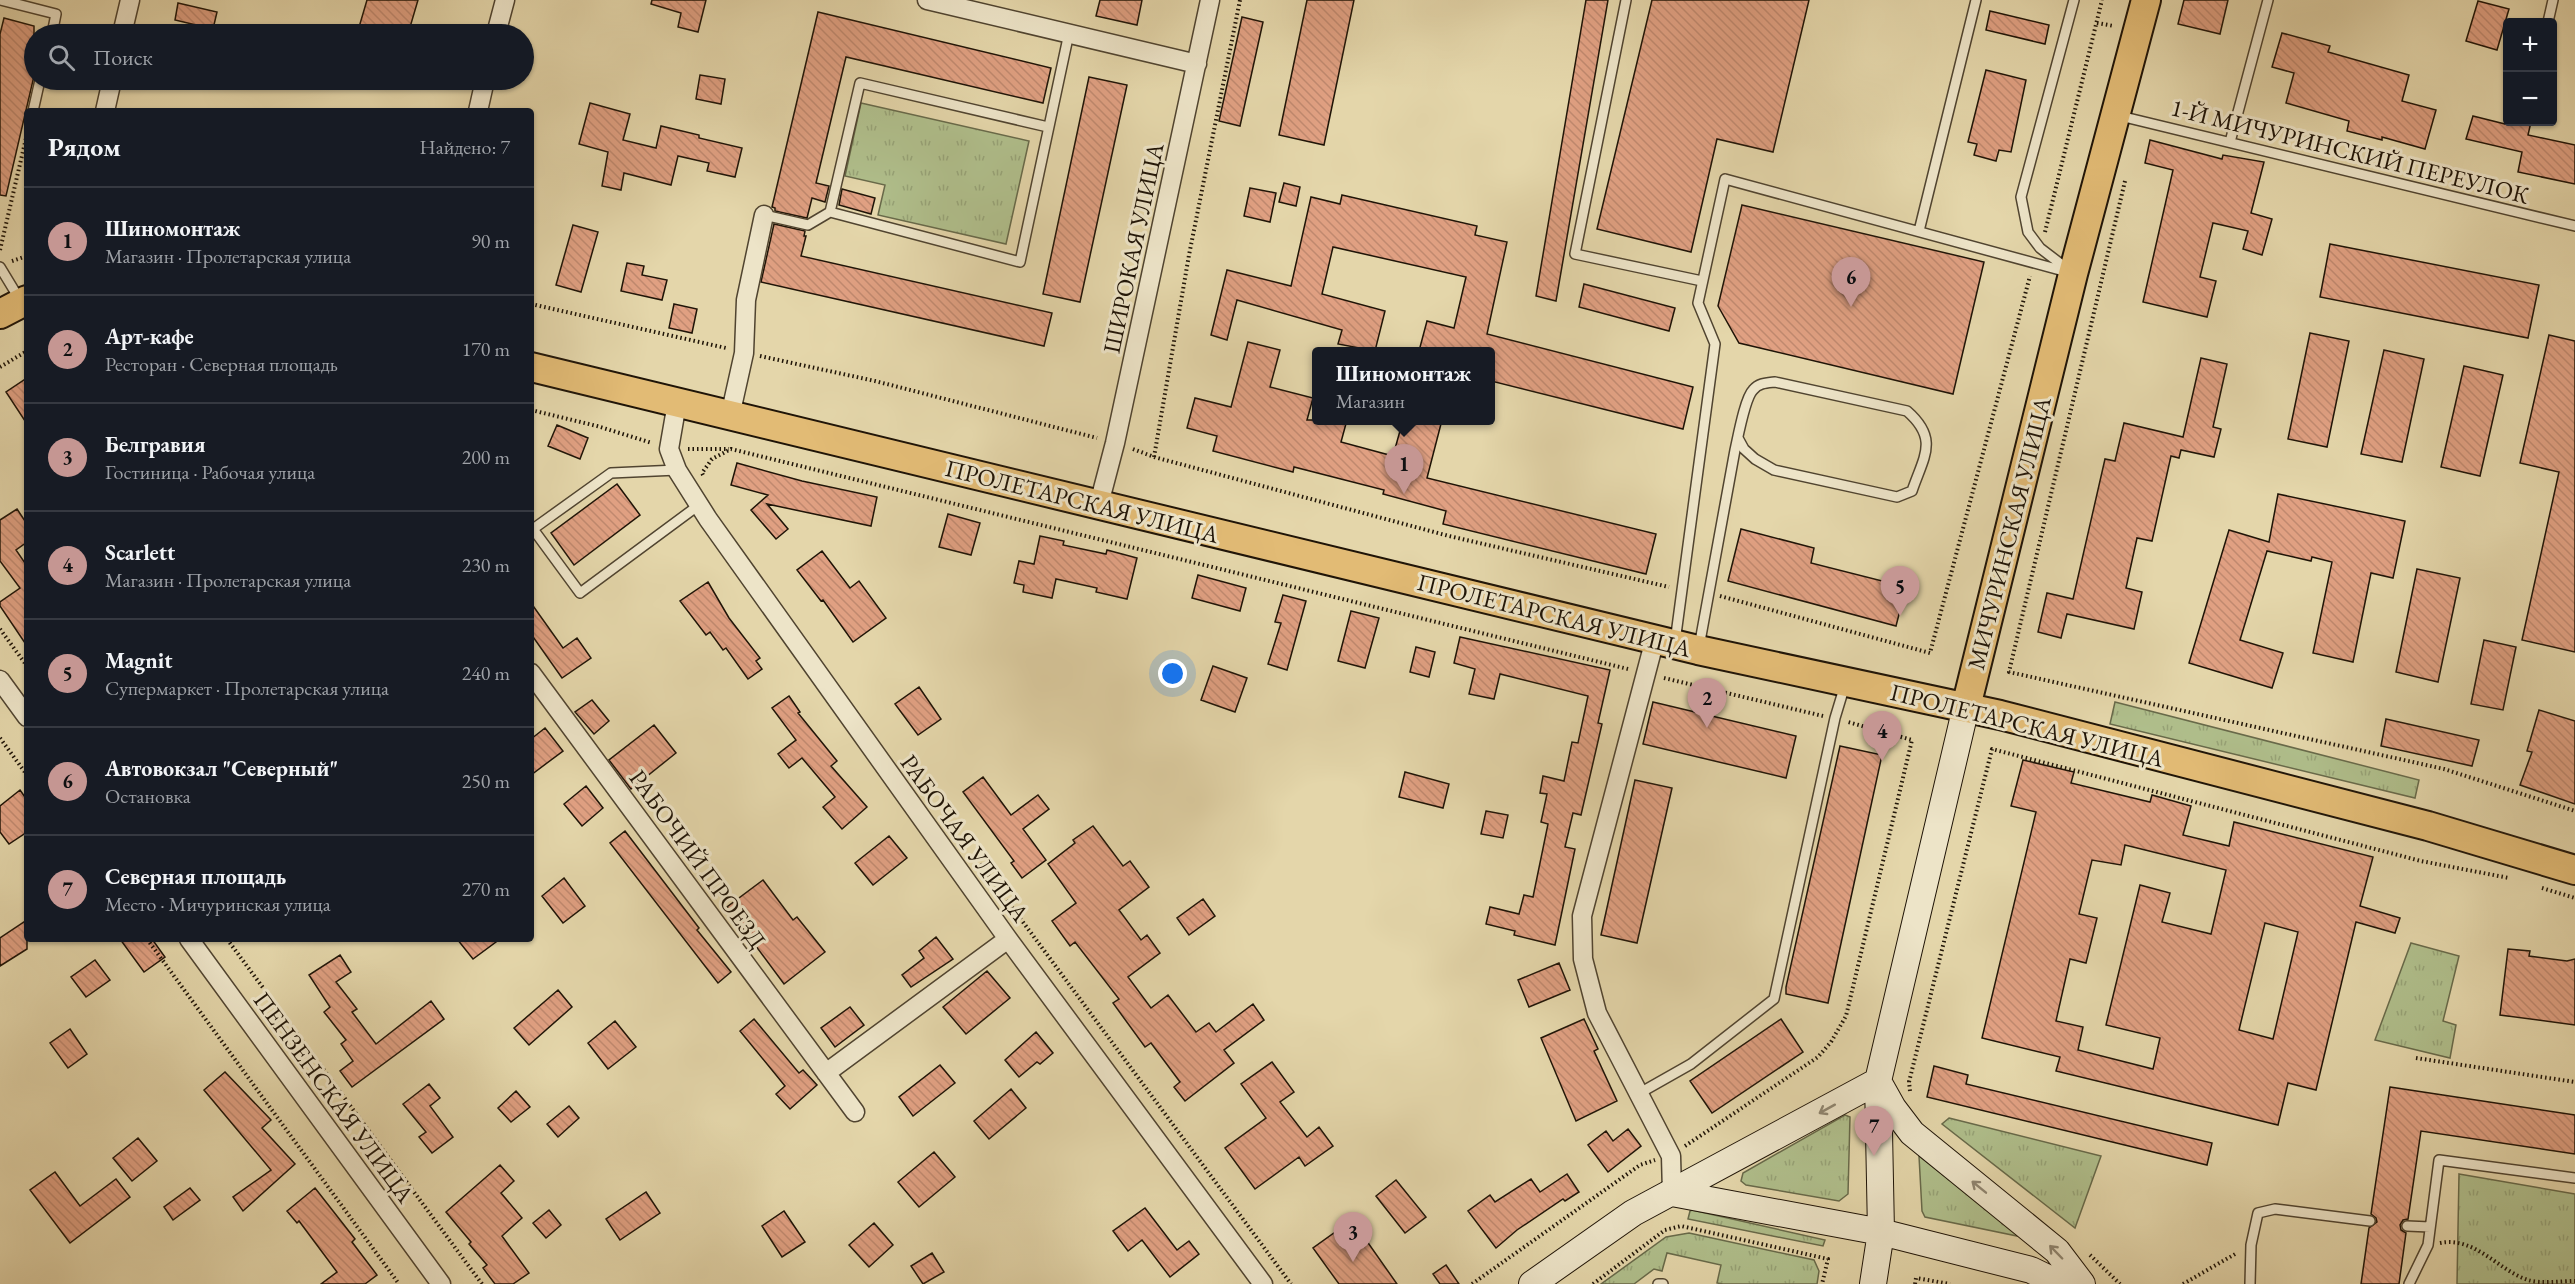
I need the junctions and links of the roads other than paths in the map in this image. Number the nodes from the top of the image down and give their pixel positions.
1 (1, 0) edge
2 (130, 0) edge
3 (505, 0) edge
4 (927, 0) edge
5 (1210, 0) edge
6 (1626, 0) edge
7 (1976, 0) edge
8 (2074, 0) edge
9 (2146, 0) edge
10 (2268, 0) edge
11 (2553, 0) edge
12 (2549, 18) edge
13 (54, 24) edge
14 (124, 24) edge
15 (499, 24) edge
16 (1070, 33) junction
17 (1197, 64) junction
18 (38, 90) edge
19 (110, 90) edge
20 (483, 90) edge
21 (34, 108) edge
22 (106, 108) edge
23 (479, 108) edge
24 (2116, 115) junction
25 (1048, 127) junction
26 (2230, 142) junction
27 (830, 212) junction
28 (764, 215) joint
29 (2575, 226) edge
30 (1919, 231) junction
31 (0, 267) edge
32 (2073, 274) junction
33 (1702, 281) junction
34 (16, 305) edge
35 (534, 368) edge
36 (677, 403) junction
37 (730, 416) junction
38 (1738, 438) junction
39 (677, 470) junction
40 (1099, 504) junction
41 (699, 505) junction
42 (534, 528) edge
43 (534, 530) edge
44 (1676, 644) junction
45 (534, 677) edge
46 (0, 680) edge
47 (1846, 682) junction
48 (1966, 707) junction
49 (24, 713) edge
50 (2575, 870) edge
51 (1008, 939) junction
52 (191, 942) edge
53 (826, 1073) junction
54 (1878, 1081) junction
55 (1638, 1094) junction
56 (855, 1112) dead end
57 (2575, 1178) edge
58 (1672, 1193) junction
59 (2370, 1221) dead end
60 (2407, 1226) dead end
61 (2430, 1227) junction
62 (1881, 1232) junction
63 (441, 1284) edge
64 (1263, 1284) edge
65 (1532, 1284) edge
66 (1873, 1284) edge
67 (2060, 1284) edge
68 (2082, 1284) edge
69 (2250, 1284) edge
70 (2409, 1284) edge

1 - 13 lane
2 - 14 street
3 - 15 street
4 - 16 street
5 - 17 street, ШИРОКАЯ УЛИЦА
6 - 33 lane
7 - 30 lane
8 - 32 lane
9 - 24 main road, МИЧУРИНСКАЯ УЛИЦА
10 - 26 lane
11 - 12 lane
16 - 17 street
16 - 25 lane
17 - 40 street, ШИРОКАЯ УЛИЦА
18 - 21 lane
19 - 22 street
20 - 23 street
24 - 26 lane, 1-Й МИЧУРИНСКИЙ ПЕРЕУЛОК
24 - 32 main road, МИЧУРИНСКАЯ УЛИЦА
25 - 27 lane
25 - 27 lane
26 - 29 lane, 1-Й МИЧУРИНСКИЙ ПЕРЕУЛОК
27 - 28 lane
28 - 37 street
30 - 32 lane
30 - 33 lane
31 - 34 lane
32 - 48 main road, МИЧУРИНСКАЯ УЛИЦА
33 - 44 lane
35 - 36 main road, ПРОЛЕТАРСКАЯ УЛИЦА
36 - 37 main road, ПРОЛЕТАРСКАЯ УЛИЦА
36 - 39 street, РАБОЧАЯ УЛИЦА
37 - 40 main road, ПРОЛЕТАРСКАЯ УЛИЦА
38 - 38 lane
38 - 44 lane
39 - 41 street, РАБОЧАЯ УЛИЦА
39 - 42 lane
40 - 44 main road, ПРОЛЕТАРСКАЯ УЛИЦА
41 - 43 lane
41 - 51 street, РАБОЧАЯ УЛИЦА
44 - 47 main road, ПРОЛЕТАРСКАЯ УЛИЦА
44 - 55 street
45 - 53 street, РАБОЧИЙ ПРОЕЗД
46 - 49 street
47 - 48 main road, ПРОЛЕТАРСКАЯ УЛИЦА
47 - 55 lane
48 - 50 main road, ПРОЛЕТАРСКАЯ УЛИЦА
48 - 54 main road, МИЧУРИНСКАЯ УЛИЦА
51 - 53 street
51 - 64 street, РАБОЧАЯ УЛИЦА
52 - 63 street, ПЕНЗЕНСКАЯ УЛИЦА
53 - 56 street, РАБОЧИЙ ПРОЕЗД
54 -> 58 main road
54 - 62 main road, МИЧУРИНСКАЯ УЛИЦА
68 -> 54 main road
55 - 58 street
57 - 61 lane
58 - 62 main road
58 - 65 main road
59 - 69 lane
60 - 61 lane
61 - 70 lane
62 - 66 main road, МИЧУРИНСКАЯ УЛИЦА
62 - 67 main road

